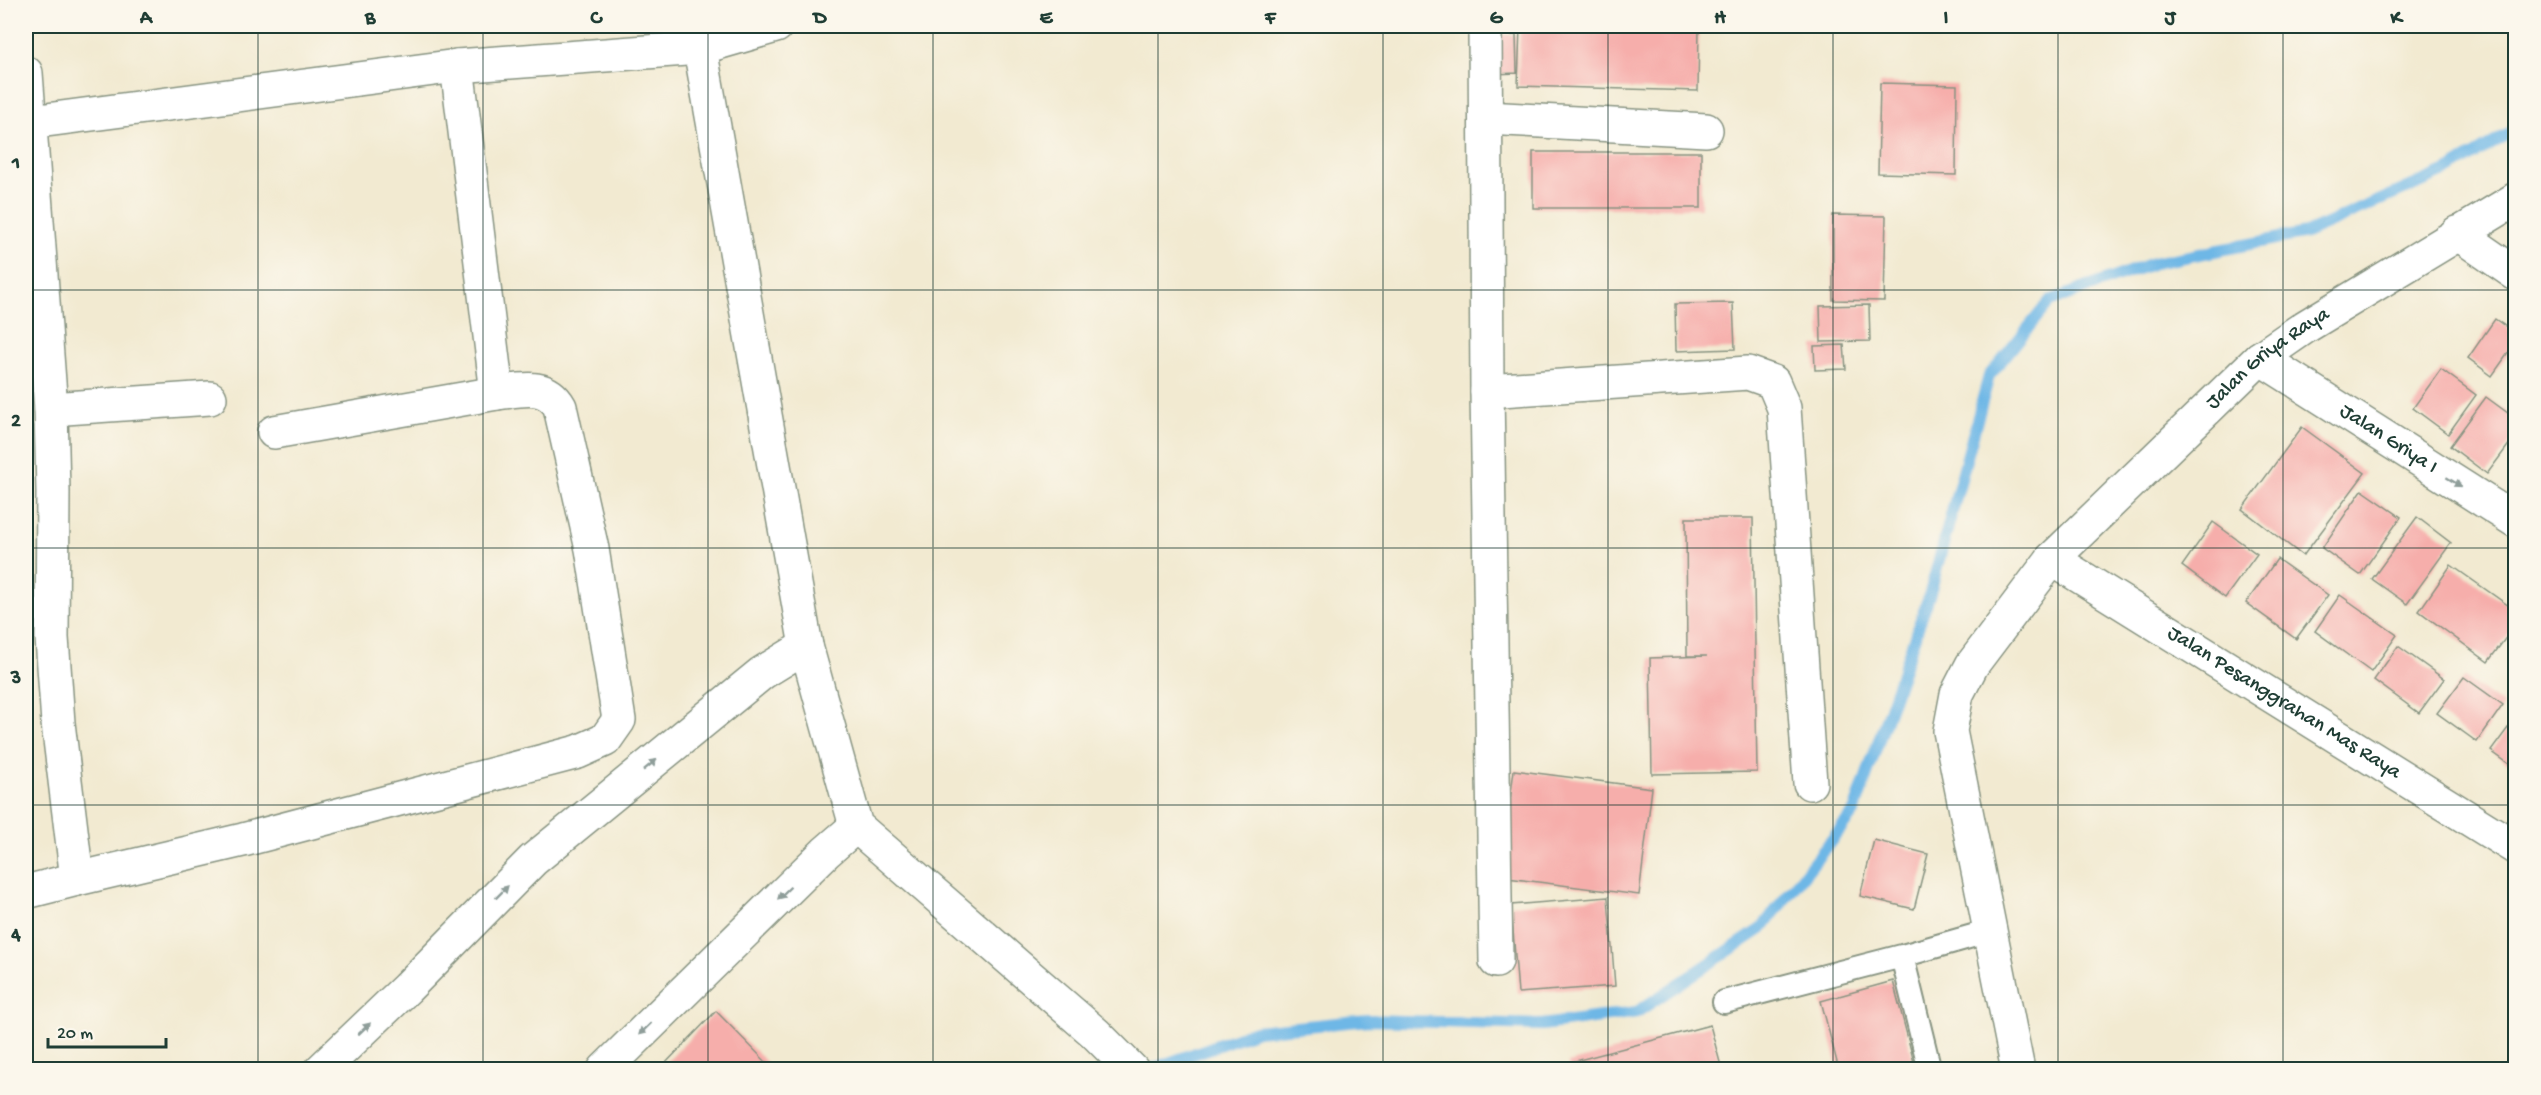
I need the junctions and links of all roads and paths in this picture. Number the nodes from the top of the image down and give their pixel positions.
1 (776, 26) edge
2 (1485, 26) edge
3 (700, 48) junction
4 (457, 66) junction
5 (26, 73) edge
6 (1486, 118) junction
7 (31, 122) junction
8 (1706, 129) dead end
9 (2516, 199) edge
10 (2457, 233) junction
11 (2516, 274) edge
12 (37, 355) edge
13 (2260, 358) junction
14 (1488, 391) junction
15 (496, 393) junction
16 (210, 398) dead end
17 (51, 409) junction
18 (274, 432) dead end
19 (2516, 520) edge
20 (2052, 560) junction
21 (39, 630) edge
22 (806, 646) junction
23 (1810, 783) dead end
24 (856, 826) junction
25 (2516, 848) edge
26 (77, 879) junction
27 (26, 892) edge
28 (1983, 932) junction
29 (1902, 956) junction
30 (1496, 962) dead end
31 (1724, 1002) dead end
32 (1127, 1064) edge
33 (321, 1070) edge
34 (604, 1070) edge
35 (1930, 1070) edge
36 (2018, 1070) edge

1 - 3 street
2 - 6 street
3 - 4 street
3 - 22 street
4 - 7 street
4 - 15 street
5 - 7 street
6 - 8 street
6 - 14 street
7 - 12 street
9 - 10 street, Jalan Griya Raya
10 - 11 street
10 - 13 street, Jalan Griya Raya
12 - 17 street
13 -> 19 street, Jalan Griya I
13 - 20 street, Jalan Griya Raya
14 - 23 street
14 - 30 street
15 - 18 street
15 - 26 street
16 - 17 street
17 - 21 street
20 - 25 street, Jalan Pesanggrahan Mas Raya
20 - 28 street, Jalan Griya Raya
21 - 26 street
22 - 24 street
33 -> 22 street
24 - 32 street
24 -> 34 street
26 - 27 street
28 - 29 lane
28 - 36 street, Jalan Griya Raya
29 - 31 lane
29 - 35 lane

